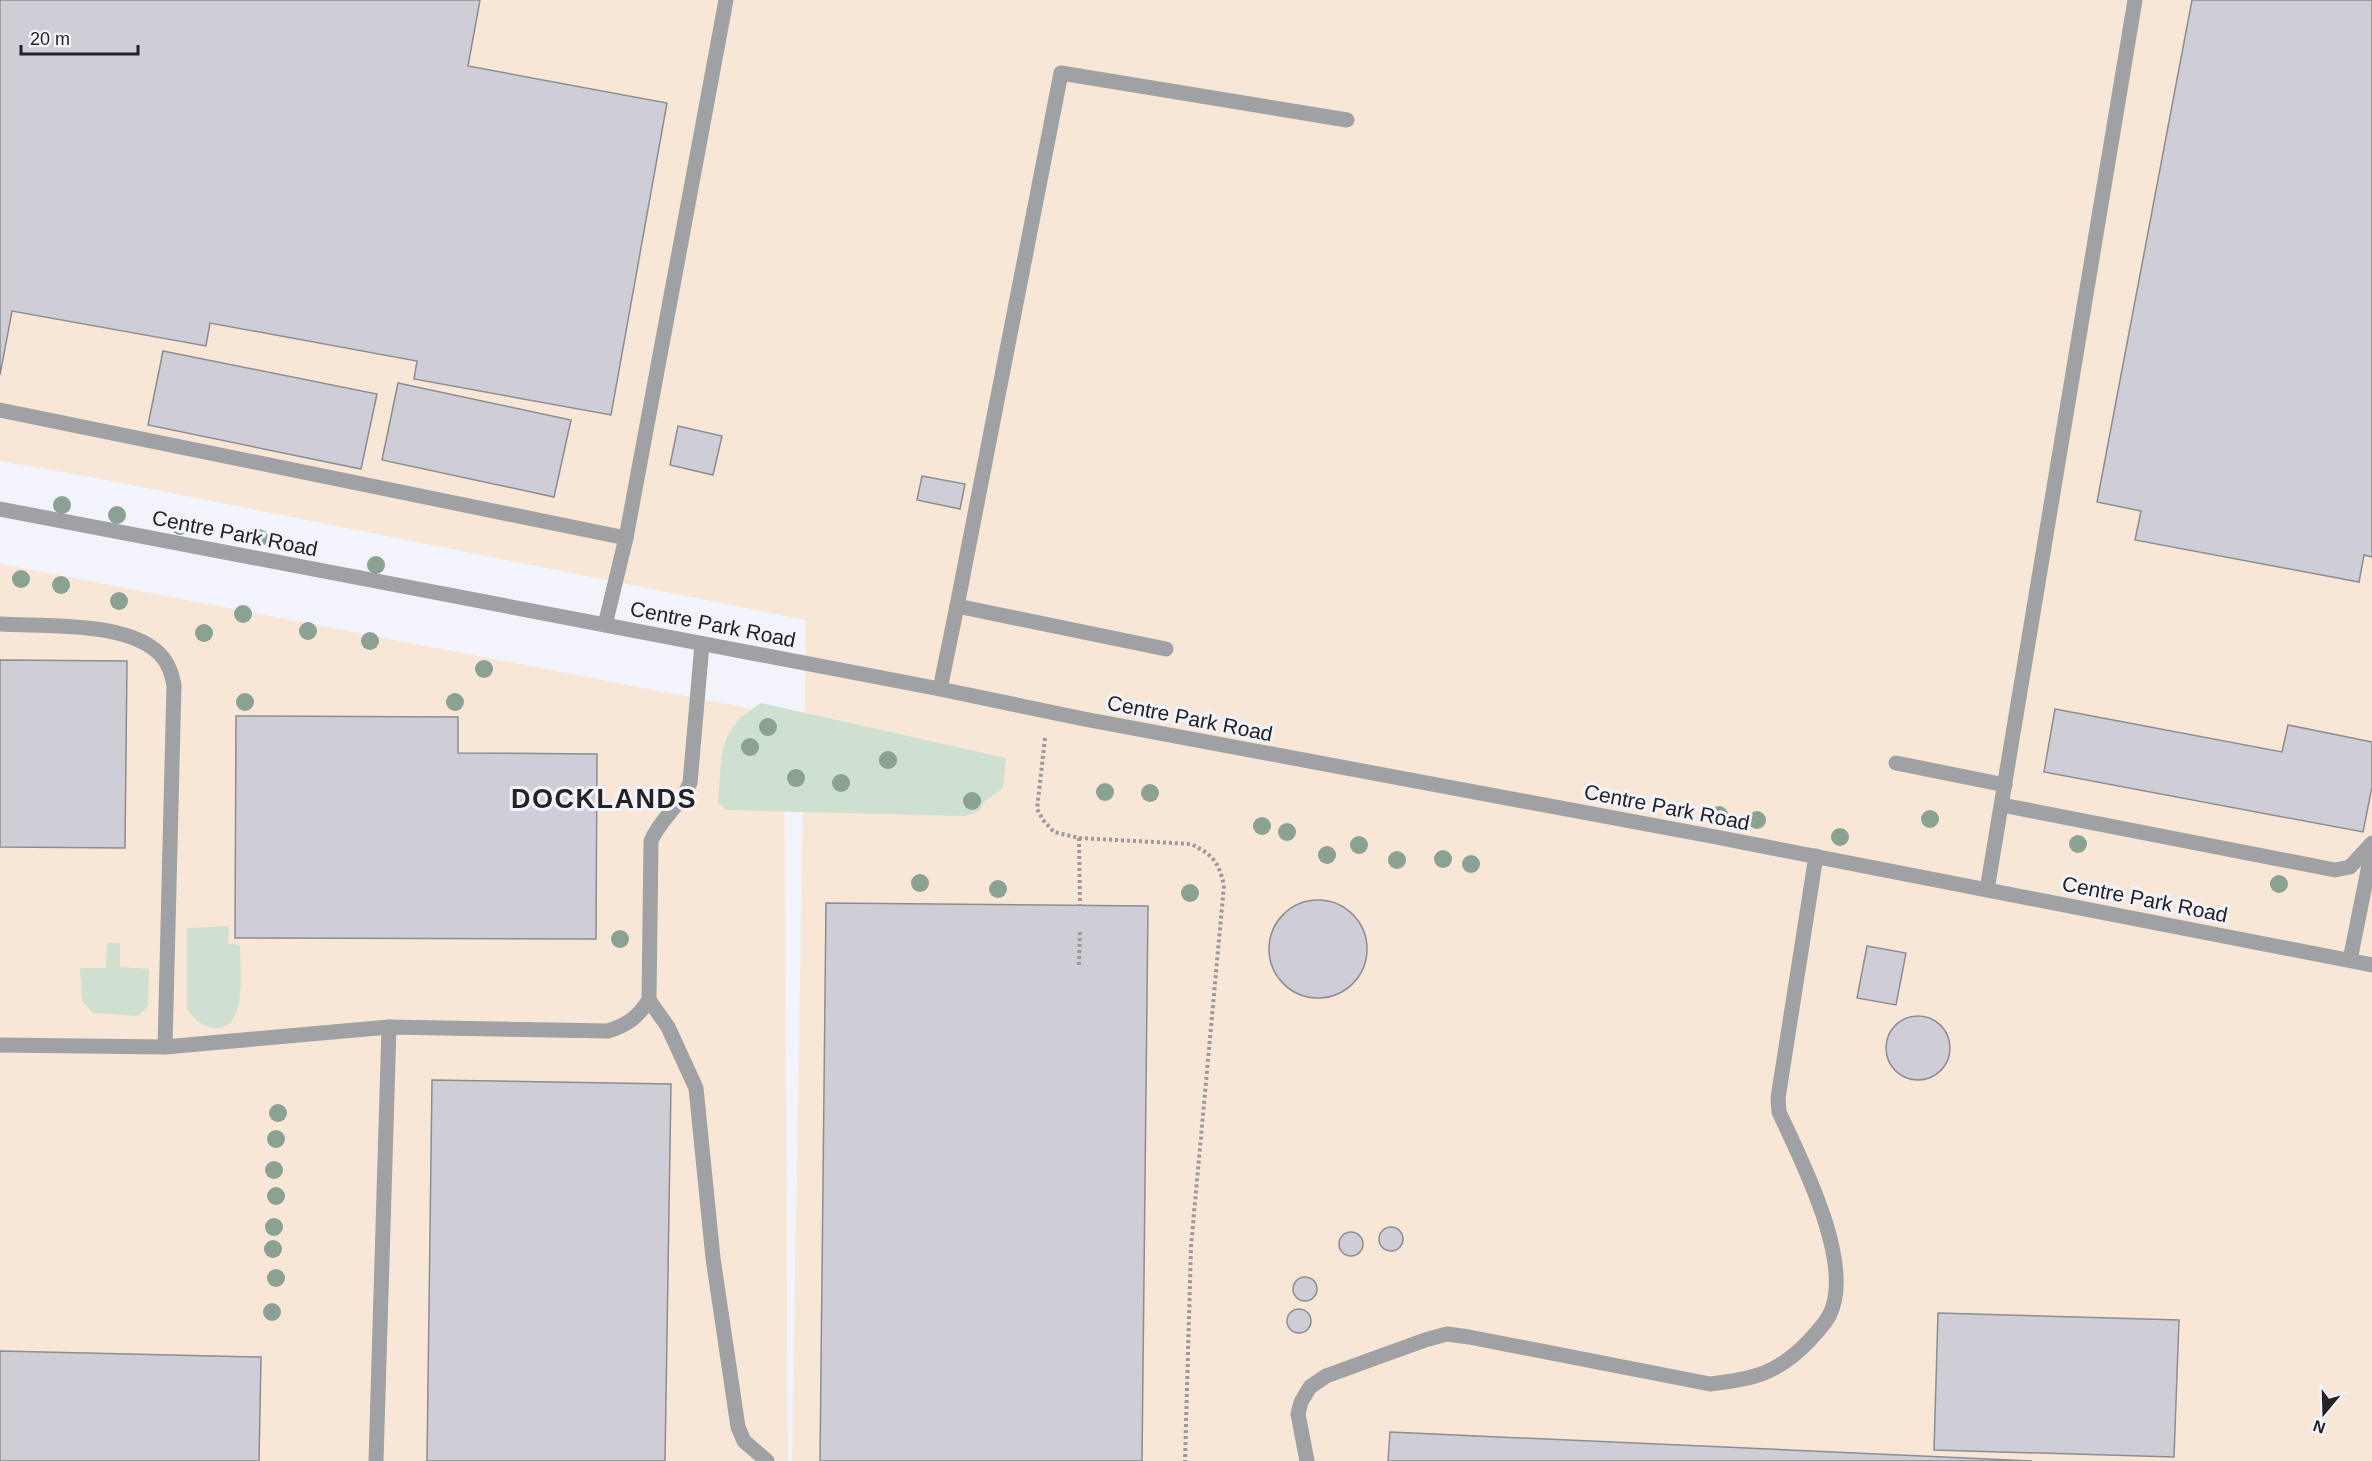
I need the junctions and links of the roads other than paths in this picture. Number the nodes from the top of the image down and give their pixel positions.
1 (726, 0) edge
2 (2134, 0) edge
3 (1347, 120) dead end
4 (0, 410) edge
5 (0, 509) edge
6 (626, 538) junction
7 (957, 606) junction
8 (0, 624) edge
9 (605, 625) junction
10 (702, 644) junction
11 (1166, 649) dead end
12 (940, 689) junction
13 (1896, 763) dead end
14 (2005, 785) junction
15 (2002, 806) junction
16 (2372, 843) edge
17 (2372, 850) edge
18 (1816, 856) junction
19 (1987, 890) junction
20 (2350, 960) junction
21 (2372, 965) edge
22 (649, 1000) junction
23 (389, 1027) junction
24 (0, 1045) edge
25 (165, 1047) junction
26 (376, 1461) edge
27 (767, 1461) edge
28 (1307, 1461) edge

1 - 6 street
2 - 14 street
3 - 7 street
4 - 6 street
5 - 9 street, Centre Park Road
6 - 9 street
7 - 11 street
7 - 12 street
8 - 25 street
9 - 10 street, Centre Park Road
10 - 12 street, Centre Park Road
10 - 22 street
12 - 18 street, Centre Park Road
13 - 14 street
14 - 15 street
15 - 16 street
15 - 19 street
17 - 20 street
18 - 19 street, Centre Park Road
18 - 28 street
19 - 20 street, Centre Park Road
20 - 21 street, Centre Park Road
22 - 23 street
22 - 27 street
23 - 25 street
23 - 26 street
24 - 25 street

